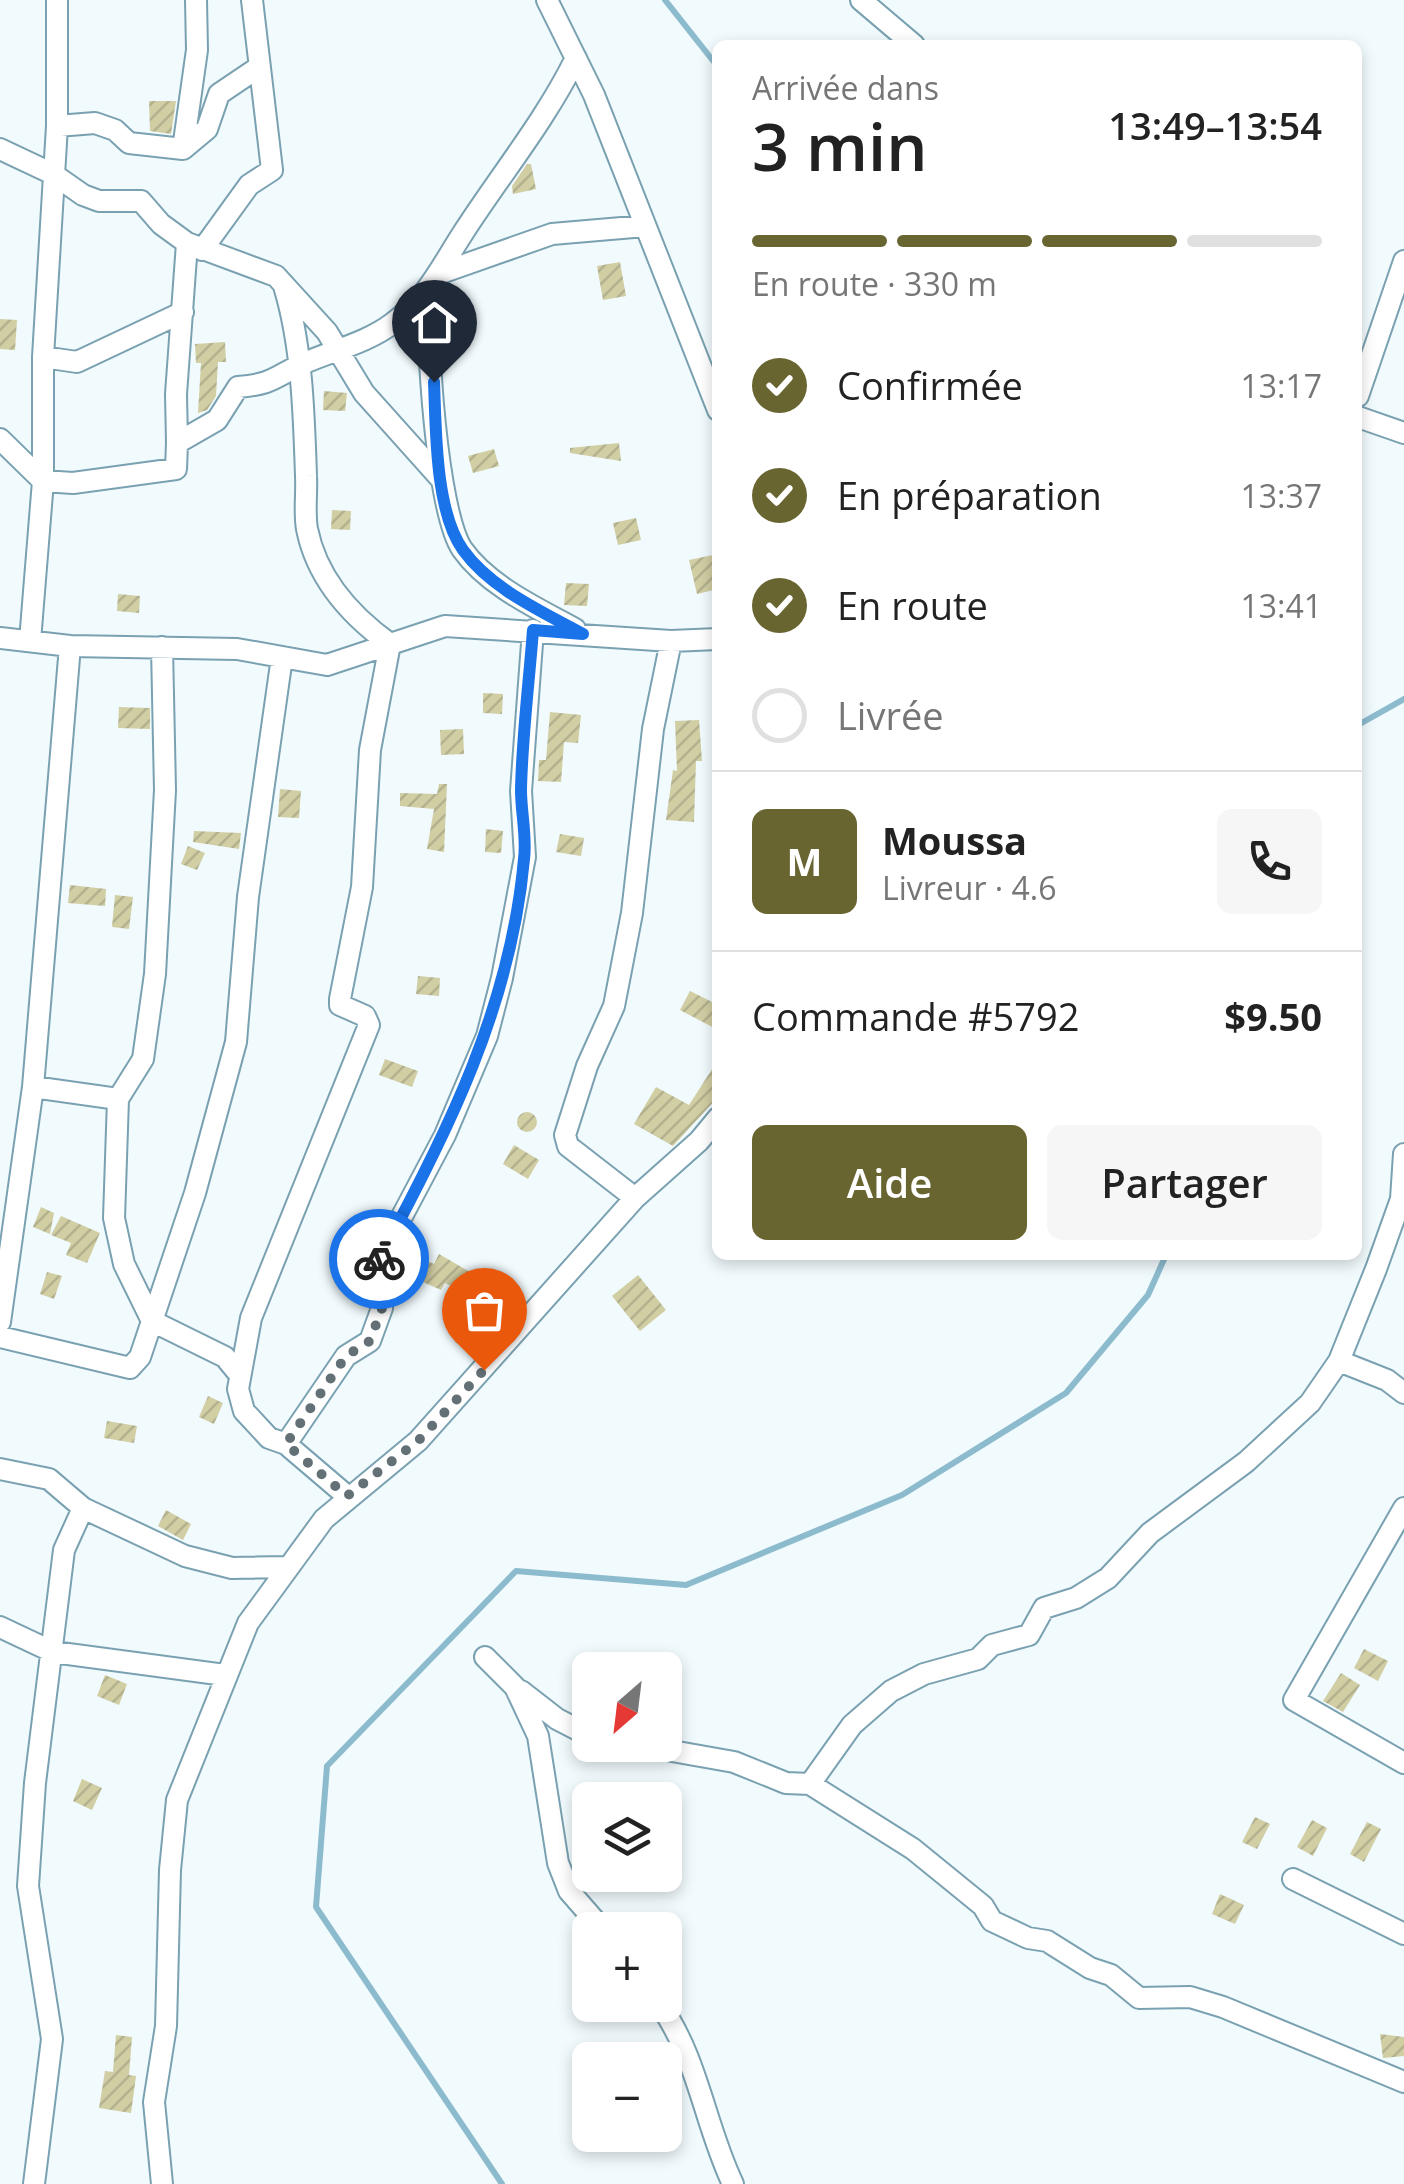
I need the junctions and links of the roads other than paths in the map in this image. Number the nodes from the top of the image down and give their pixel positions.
1 (57, 0) edge
2 (196, 0) edge
3 (252, 0) edge
4 (547, 0) edge
5 (861, 0) edge
6 (908, 40) edge
7 (576, 58) junction
8 (259, 67) junction
9 (57, 126) junction
10 (0, 149) edge
11 (183, 149) junction
12 (53, 174) junction
13 (645, 226) junction
14 (195, 246) junction
15 (1404, 262) edge
16 (436, 282) junction
17 (284, 286) junction
18 (183, 312) junction
19 (336, 350) junction
20 (43, 357) junction
21 (298, 366) junction
22 (1362, 384) edge
23 (712, 394) edge
24 (1362, 418) edge
25 (1404, 433) edge
26 (0, 440) edge
27 (177, 443) junction
28 (440, 479) junction
29 (43, 481) junction
30 (533, 630) junction
31 (583, 634) junction
32 (0, 638) edge
33 (712, 639) edge
34 (30, 640) junction
35 (671, 641) junction
36 (390, 644) junction
37 (70, 646) junction
38 (162, 646) junction
39 (282, 658) junction
40 (33, 1087) junction
41 (118, 1099) junction
42 (712, 1125) edge
43 (1404, 1154) edge
44 (636, 1198) junction
45 (152, 1320) junction
46 (0, 1322) edge
47 (0, 1337) edge
48 (1340, 1360) junction
49 (239, 1374) junction
50 (1404, 1393) edge
51 (286, 1444) junction
52 (0, 1470) edge
53 (347, 1496) junction
54 (84, 1508) junction
55 (1404, 1508) edge
56 (287, 1567) junction
57 (0, 1626) edge
58 (52, 1652) junction
59 (485, 1657) dead end
60 (225, 1675) junction
61 (515, 1687) junction
62 (572, 1727) edge
63 (682, 1753) edge
64 (1404, 1763) edge
65 (810, 1784) junction
66 (1293, 1879) dead end
67 (587, 1912) edge
68 (1404, 1934) edge
69 (668, 2022) edge
70 (1404, 2082) edge
71 (34, 2184) edge
72 (162, 2184) edge
73 (733, 2184) edge

1 - 9 street
2 - 11 street
3 - 8 street
4 - 7 street
5 - 6 street
7 - 13 street
7 - 16 street
8 - 11 street
8 - 14 street
9 - 11 street
9 - 12 street
10 - 12 street
12 - 14 street
12 - 20 street
13 - 16 street
13 - 23 street
14 - 17 street
14 - 18 street
15 - 22 street
16 - 19 street
16 - 28 street
17 - 19 street
17 - 21 street
18 - 20 street
18 - 27 street
19 - 21 street
19 - 28 street
20 - 29 street
21 - 27 street
21 - 36 street
24 - 25 street
26 - 29 street
27 - 29 street
28 - 31 street
29 - 34 street
30 - 31 street
30 - 36 street
30 - 51 street
31 - 35 street
32 - 34 street
33 - 35 street
34 - 37 street
35 - 44 street
36 - 39 street
36 - 49 street
37 - 38 street
37 - 40 street
38 - 39 street
38 - 41 street
39 - 45 street
40 - 41 street
40 - 46 street
41 - 45 street
42 - 44 street
43 - 48 street
44 - 53 street
45 - 47 street
45 - 49 street
48 - 50 street
48 - 65 street
49 - 51 street
51 - 53 street
52 - 54 street
53 - 56 street
54 - 56 street
54 - 58 street
55 - 64 street
56 - 60 street
57 - 58 street
58 - 60 street
58 - 71 street
59 - 61 street
60 - 72 street
61 - 62 street
61 - 67 street
63 - 65 street
65 - 70 street
66 - 68 street
69 - 73 street

